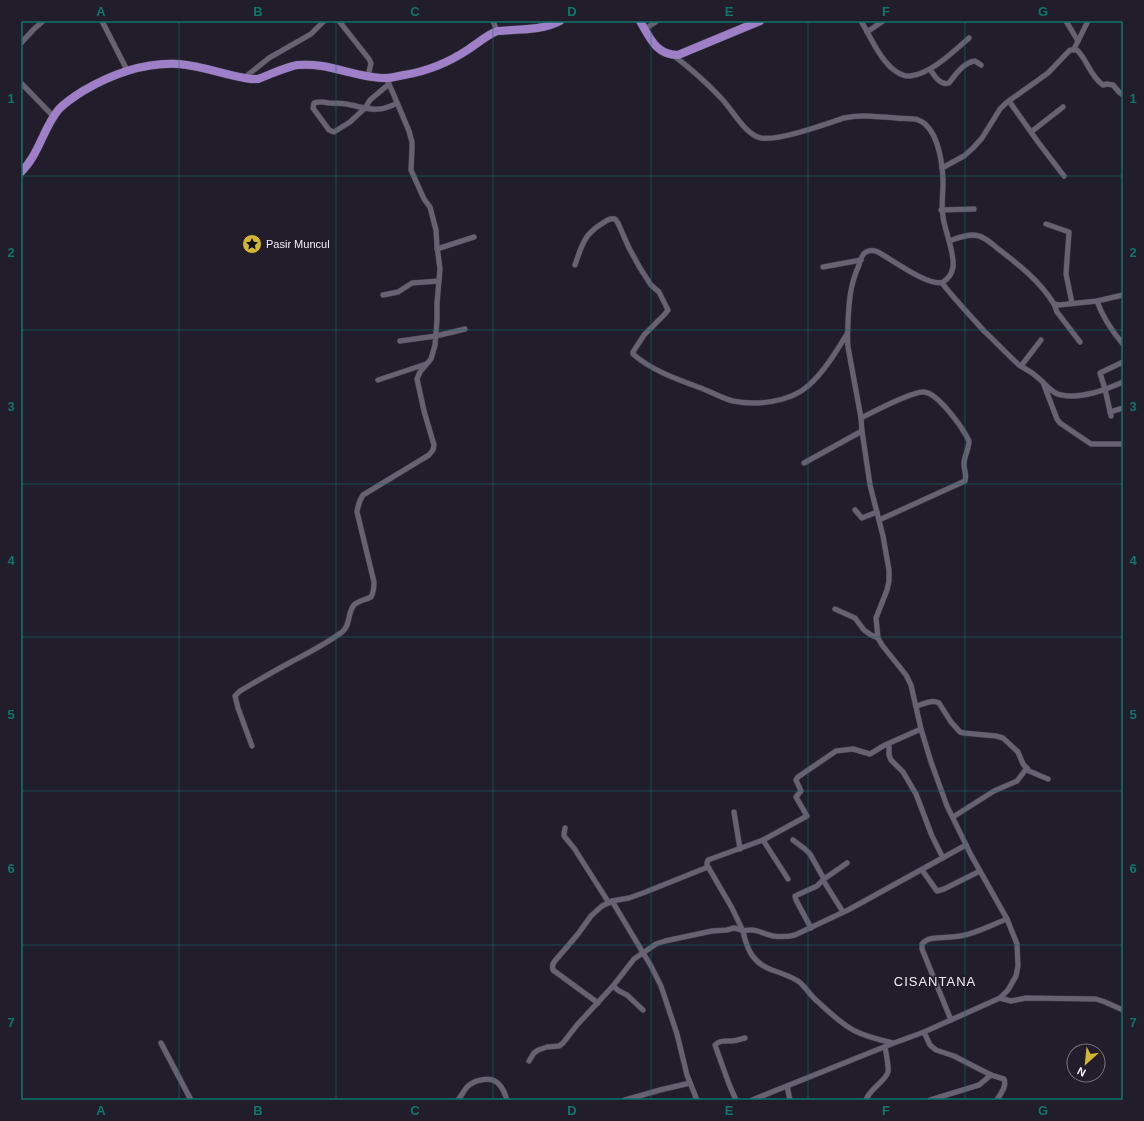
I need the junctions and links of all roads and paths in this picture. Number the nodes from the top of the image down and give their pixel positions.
1 (44, 21) edge
2 (102, 21) edge
3 (324, 21) edge
4 (339, 21) edge
5 (493, 21) edge
6 (560, 21) edge
7 (640, 21) edge
8 (657, 21) edge
9 (760, 21) edge
10 (862, 21) edge
11 (883, 21) edge
12 (1066, 21) edge
13 (1088, 21) edge
14 (497, 31) junction
15 (868, 32) junction
16 (647, 33) junction
17 (969, 38) dead end
18 (1078, 41) junction
19 (21, 43) edge
20 (1074, 49) junction
21 (673, 55) junction
22 (982, 65) dead end
23 (930, 68) junction
24 (127, 70) junction
25 (368, 76) junction
26 (244, 78) junction
27 (387, 81) junction
28 (21, 83) edge
29 (1123, 95) edge
30 (1009, 101) junction
31 (397, 103) junction
32 (1063, 107) dead end
33 (365, 108) junction
34 (54, 117) junction
35 (1031, 132) junction
36 (942, 168) junction
37 (21, 172) edge
38 (1064, 176) dead end
39 (974, 209) dead end
40 (942, 210) junction
41 (1046, 224) dead end
42 (474, 237) dead end
43 (949, 241) junction
44 (437, 249) junction
45 (861, 260) junction
46 (575, 265) dead end
47 (823, 267) dead end
48 (439, 281) junction
49 (942, 282) junction
50 (1123, 295) edge
51 (383, 296) dead end
52 (1097, 301) junction
53 (1072, 303) junction
54 (1054, 304) junction
55 (465, 329) dead end
56 (847, 334) junction
57 (436, 336) junction
58 (1041, 340) dead end
59 (400, 341) dead end
60 (1080, 342) dead end
61 (1123, 344) edge
62 (1123, 362) edge
63 (426, 364) junction
64 (1021, 366) junction
65 (378, 380) dead end
66 (1044, 382) junction
67 (1123, 382) edge
68 (1105, 389) junction
69 (1123, 408) edge
70 (861, 418) junction
71 (862, 431) junction
72 (1123, 444) edge
73 (804, 463) dead end
74 (855, 510) dead end
75 (877, 512) junction
76 (879, 520) junction
77 (835, 609) dead end
78 (878, 638) junction
79 (916, 706) junction
80 (921, 729) junction
81 (888, 744) junction
82 (252, 746) dead end
83 (1026, 768) junction
84 (1048, 779) dead end
85 (734, 812) dead end
86 (953, 817) junction
87 (565, 828) dead end
88 (763, 840) junction
89 (793, 840) dead end
90 (966, 845) junction
91 (740, 849) junction
92 (943, 858) junction
93 (847, 863) dead end
94 (708, 867) junction
95 (922, 870) junction
96 (980, 871) junction
97 (788, 879) dead end
98 (823, 880) junction
99 (610, 902) junction
100 (843, 912) junction
101 (1007, 919) junction
102 (811, 928) junction
103 (743, 931) junction
104 (643, 953) junction
105 (613, 986) junction
106 (1000, 998) junction
107 (598, 1003) junction
108 (643, 1010) dead end
109 (1123, 1010) edge
110 (951, 1020) junction
111 (924, 1032) junction
112 (745, 1038) dead end
113 (161, 1043) dead end
114 (894, 1043) junction
115 (885, 1047) junction
116 (529, 1060) dead end
117 (991, 1075) junction
118 (690, 1082) junction
119 (787, 1086) junction
120 (191, 1100) edge
121 (458, 1100) edge
122 (507, 1100) edge
123 (625, 1100) edge
124 (697, 1100) edge
125 (736, 1100) edge
126 (752, 1100) edge
127 (790, 1100) edge
128 (866, 1100) edge
129 (930, 1100) edge
130 (997, 1100) edge

1 - 19 street
2 - 24 street
3 - 26 street
4 - 25 street
5 - 14 street
6 - 14 highway
7 - 16 highway
8 - 16 street
9 - 21 highway
10 - 15 street
11 - 15 street
12 - 18 street
13 - 18 street
14 - 27 highway
15 - 23 street
16 - 21 highway
17 - 23 street
18 - 20 street
20 - 29 street
20 - 30 street
21 - 36 street
22 - 23 street
24 - 26 highway
24 - 34 highway
25 - 26 highway
25 - 27 highway
27 - 31 street
27 - 33 street
28 - 34 street
30 - 35 street
30 - 36 street
31 - 33 street
31 - 44 street
32 - 35 street
33 - 33 street
34 - 37 highway
35 - 38 street
36 - 40 street
39 - 40 street
40 - 43 street
41 - 53 street
42 - 44 street
43 - 49 street
43 - 54 street
44 - 48 street
45 - 47 street
45 - 49 street
45 - 56 street
46 - 56 street
48 - 51 street
48 - 57 street
49 - 64 street
50 - 52 street
52 - 53 street
52 - 61 street
53 - 54 street
54 - 60 street
55 - 57 street
56 - 70 street
57 - 59 street
57 - 63 street
58 - 64 street
62 - 68 street
63 - 65 street
63 - 82 street
64 - 66 street
66 - 68 street
66 - 72 street
67 - 68 street
68 - 69 street
70 - 71 street
70 - 76 street
71 - 73 street
71 - 75 street
74 - 75 street
75 - 76 street
76 - 78 street
77 - 78 street
78 - 79 street
79 - 80 street
79 - 83 street
80 - 81 street
80 - 86 street
81 - 88 street
81 - 92 street
83 - 84 street
83 - 86 street
85 - 91 street
86 - 90 street
87 - 99 street
88 - 91 street
88 - 97 street
89 - 98 street
90 - 92 street
90 - 96 street
91 - 94 street
92 - 95 street
93 - 98 street
94 - 99 street
94 - 103 street
95 - 96 street
95 - 100 street
96 - 101 street
98 - 100 street
98 - 102 street
99 - 104 street
99 - 107 street
100 - 102 street
101 - 106 street
101 - 110 street
102 - 103 street
103 - 104 street
103 - 114 street
104 - 105 street
104 - 118 street
105 - 107 street
105 - 108 street
106 - 109 street
106 - 110 street
107 - 116 street
110 - 111 street
111 - 114 street
111 - 117 street
112 - 125 street
113 - 120 street
114 - 115 street
115 - 119 street
115 - 128 street
117 - 129 street
117 - 130 street
118 - 123 street
118 - 124 street
119 - 126 street
119 - 127 street
121 - 122 street

